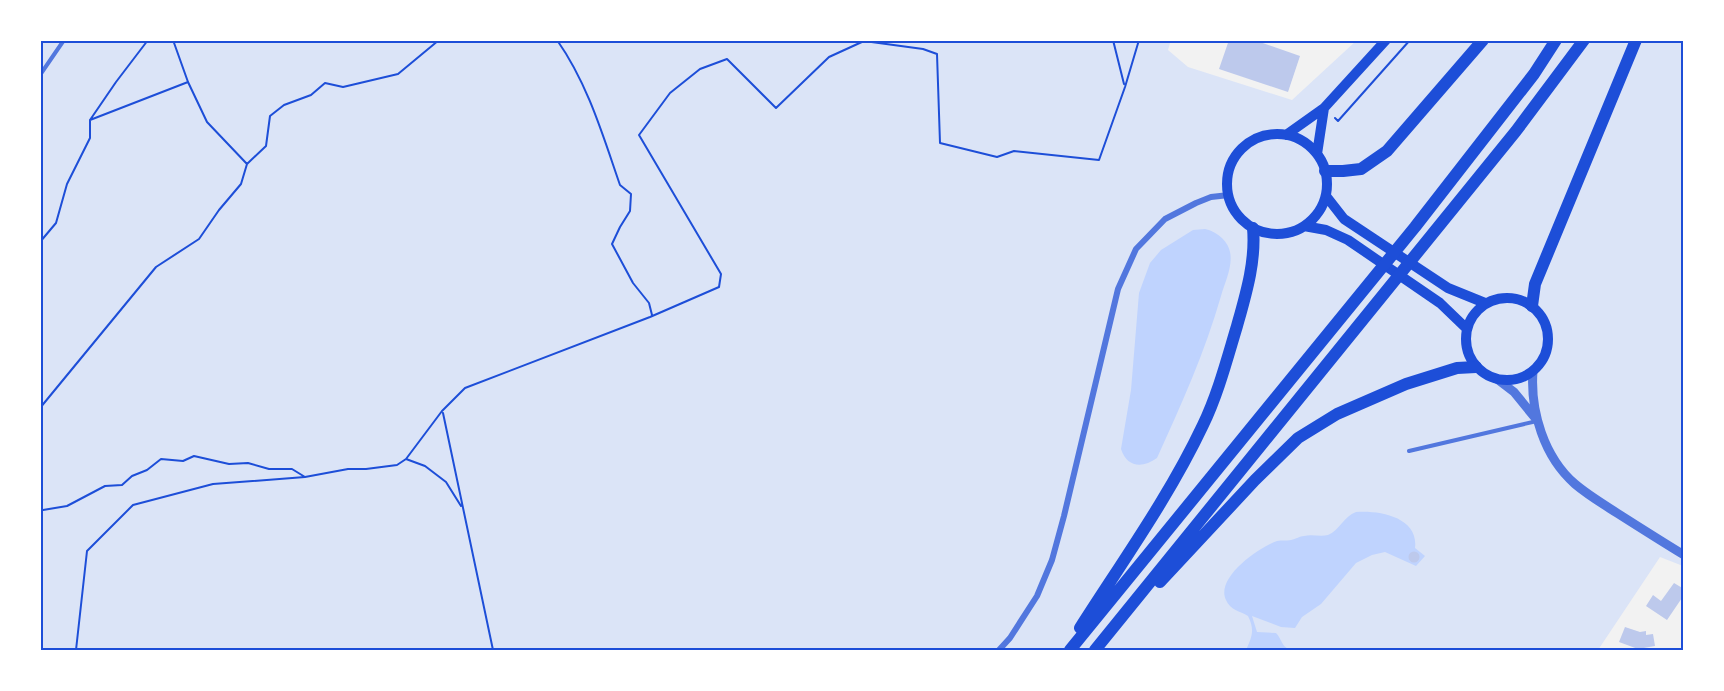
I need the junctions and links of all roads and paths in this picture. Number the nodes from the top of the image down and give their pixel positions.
1 (64, 40) edge
2 (148, 40) edge
3 (173, 40) edge
4 (440, 40) edge
5 (557, 40) edge
6 (1113, 40) edge
7 (1139, 40) edge
8 (1386, 40) edge
9 (1410, 40) edge
10 (1483, 40) edge
11 (1556, 40) edge
12 (1584, 40) edge
13 (1636, 40) edge
14 (40, 75) edge
15 (188, 81) junction
16 (1125, 87) junction
17 (1324, 108) junction
18 (90, 120) junction
19 (1286, 135) junction
20 (1317, 154) junction
21 (247, 164) junction
22 (1325, 171) junction
23 (1229, 195) junction
24 (1326, 196) junction
25 (1304, 226) junction
26 (1253, 228) junction
27 (40, 242) edge
28 (1485, 303) junction
29 (1532, 306) junction
30 (652, 315) junction
31 (1466, 328) junction
32 (1476, 367) junction
33 (1533, 371) junction
34 (1497, 379) junction
35 (40, 408) edge
36 (442, 411) junction
37 (1538, 421) junction
38 (1409, 451) dead end
39 (406, 459) junction
40 (305, 477) junction
41 (463, 509) junction
42 (40, 512) edge
43 (1683, 555) edge
44 (76, 651) edge
45 (493, 651) edge
46 (999, 651) edge
47 (1066, 651) edge
48 (1071, 651) edge
49 (1095, 651) edge

1 - 14 lane
2 - 18 path
3 - 15 path
4 - 21 path
5 - 30 path
6 - 16 path
7 - 16 path
8 - 17 main road
9 - 17 path
10 - 22 highway
11 - 48 highway
12 - 49 highway
13 - 29 highway
15 - 18 path
15 - 21 path
16 - 30 path
17 - 19 main road
17 - 20 main road
18 - 27 path
19 - 20 main road
19 - 23 main road
20 - 22 main road
21 - 35 path
22 - 24 main road
23 - 26 main road
23 - 46 street
24 - 25 main road
24 - 28 main road
25 - 26 main road
25 - 31 main road
26 - 47 highway
28 - 29 main road
28 - 31 main road
29 - 33 main road
30 - 36 path
31 - 32 main road
32 - 34 main road
32 - 49 highway
33 - 34 main road
33 - 37 street
34 - 37 street
36 - 39 path
36 - 41 path
37 - 38 lane
37 - 43 street
39 - 40 path
39 - 41 path
40 - 42 path
40 - 44 path
41 - 45 path

